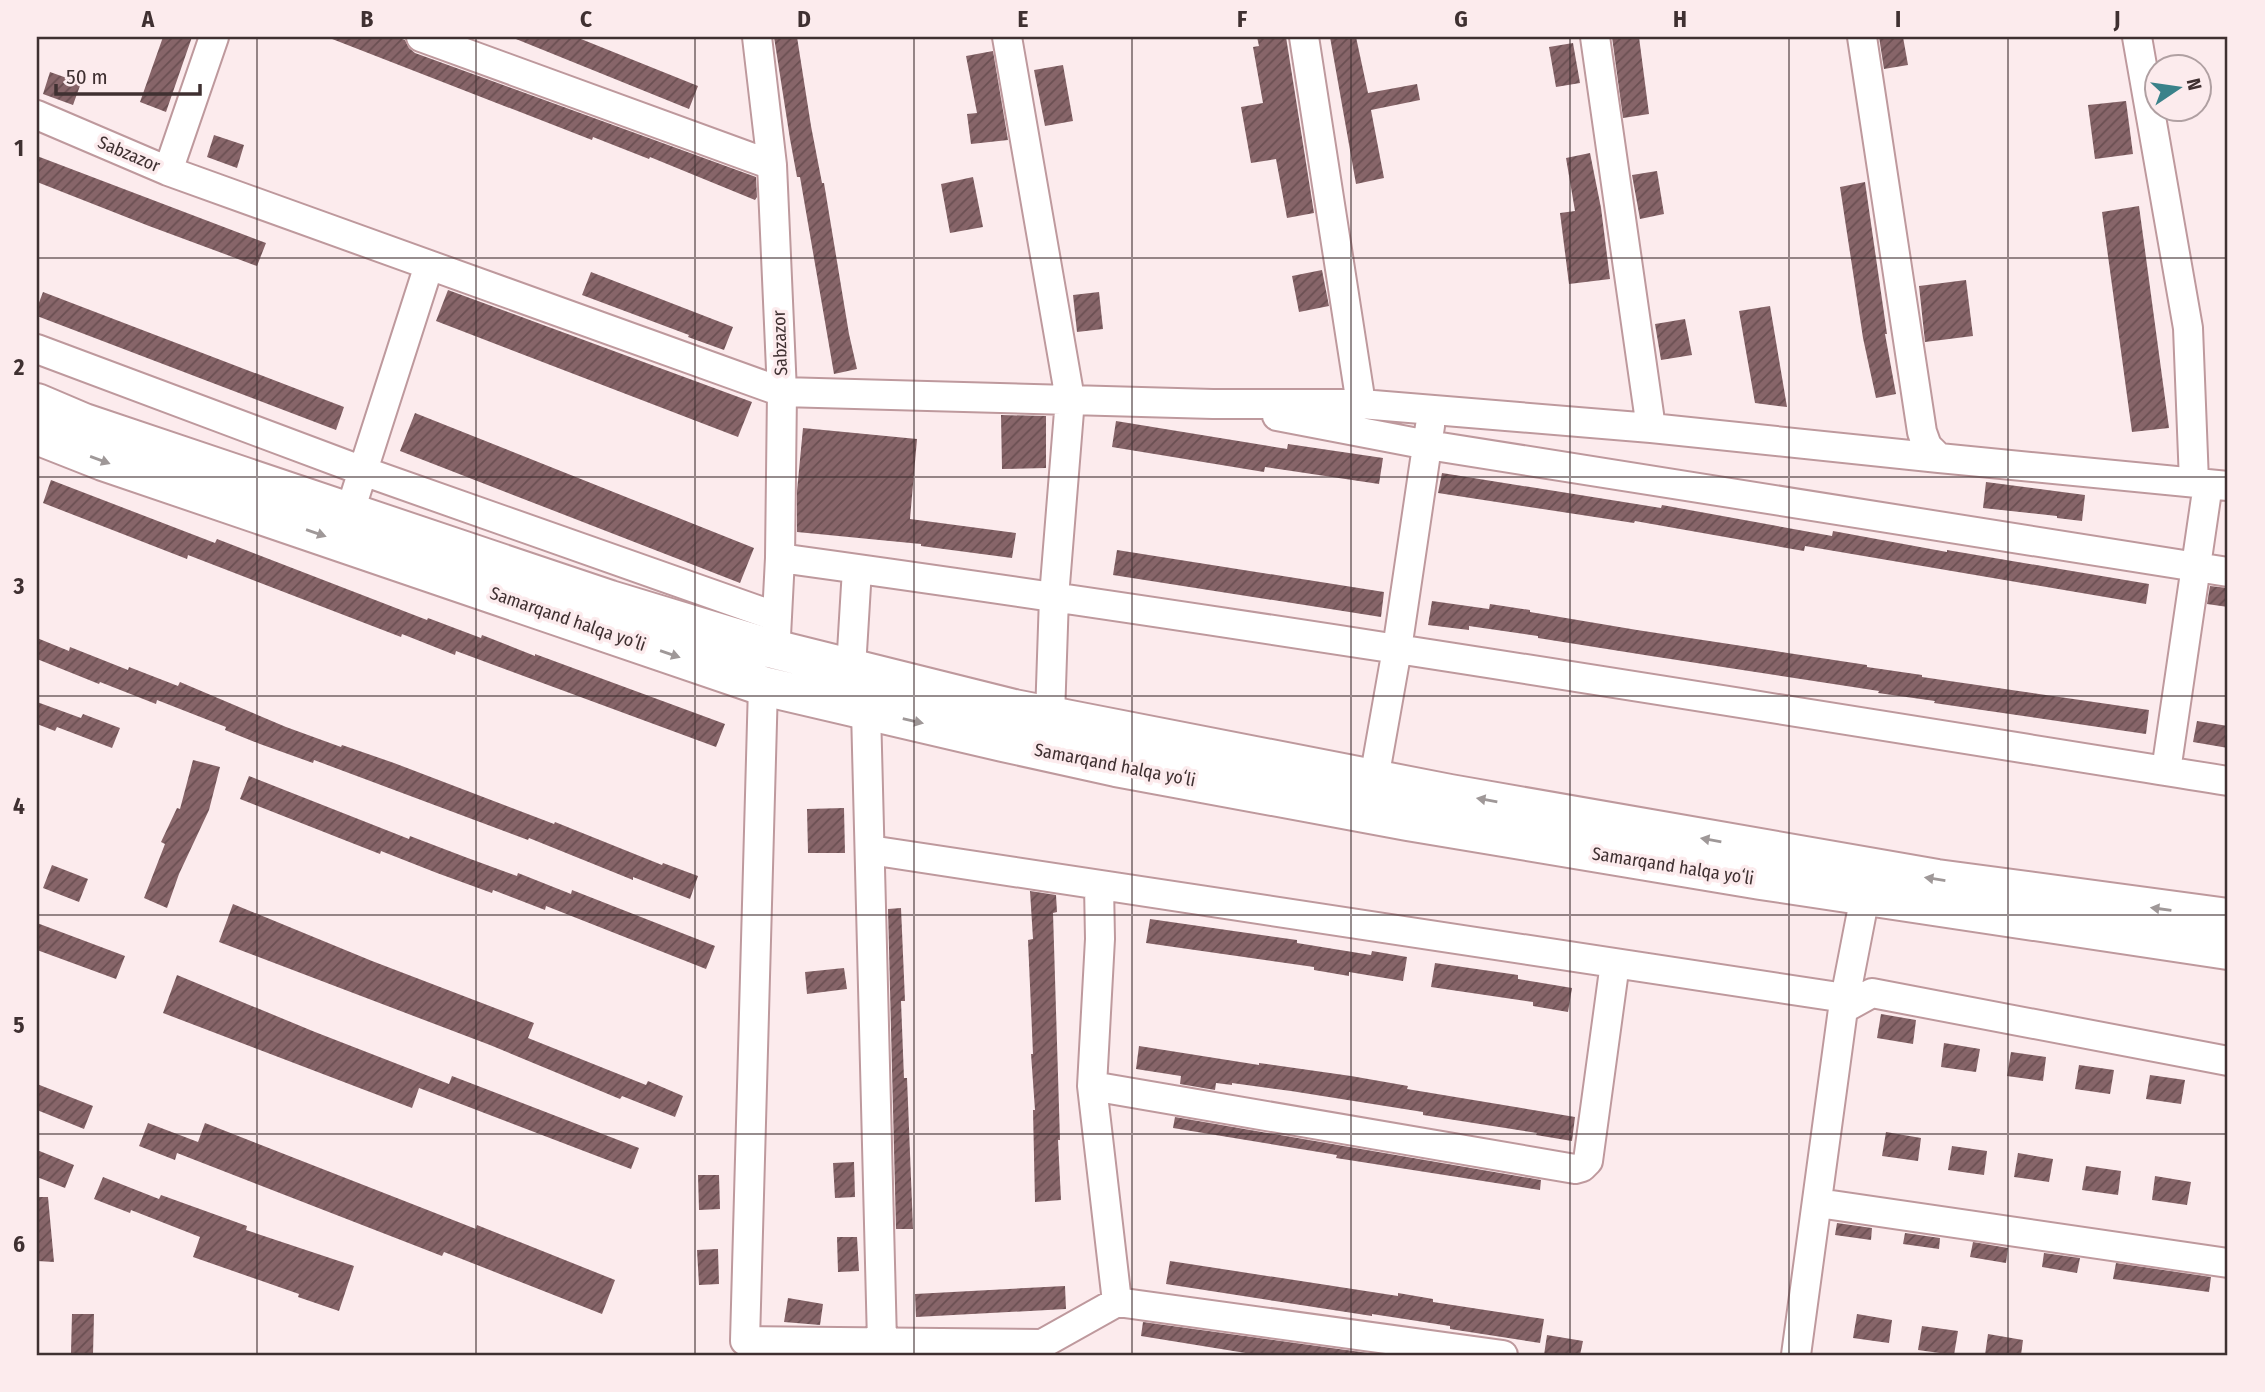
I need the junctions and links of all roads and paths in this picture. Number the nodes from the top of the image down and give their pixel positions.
1 (214, 37) edge
2 (421, 37) edge
3 (757, 37) edge
4 (1007, 37) edge
5 (1304, 37) edge
6 (1595, 37) edge
7 (1862, 37) edge
8 (2137, 37) edge
9 (37, 115) edge
10 (772, 165) junction
11 (168, 171) junction
12 (429, 265) junction
13 (37, 349) edge
14 (782, 393) junction
15 (1070, 399) junction
16 (37, 403) edge
17 (1213, 404) junction
18 (1361, 404) junction
19 (1431, 409) junction
20 (1651, 428) junction
21 (37, 435) edge
22 (1428, 445) junction
23 (1939, 458) junction
24 (363, 471) junction
25 (2210, 484) edge
26 (350, 511) junction
27 (779, 558) junction
28 (2196, 567) junction
29 (857, 569) junction
30 (2228, 572) edge
31 (1054, 597) junction
32 (776, 633) junction
33 (1397, 649) junction
34 (851, 668) junction
35 (763, 686) junction
36 (866, 710) junction
37 (1022, 723) junction
38 (2166, 771) junction
39 (1374, 779) junction
40 (2228, 781) edge
41 (870, 850) junction
42 (1099, 885) junction
43 (1865, 896) junction
44 (2228, 918) edge
45 (2228, 950) edge
46 (1615, 963) junction
47 (1844, 1003) junction
48 (2228, 1061) edge
49 (1092, 1086) junction
50 (1818, 1203) junction
51 (2228, 1263) edge
52 (1117, 1302) junction
53 (882, 1342) junction
54 (1042, 1350) edge
55 (1503, 1355) edge
56 (1796, 1355) edge

1 - 11 street, Sabzazor
2 - 10 street
3 - 10 street, Sabzazor
4 - 15 street
5 - 18 street
6 - 20 street
7 - 23 street
8 - 25 street
9 - 11 street, Sabzazor
10 - 14 street, Sabzazor
11 - 12 street
12 - 14 street
12 - 24 street
13 - 24 street
14 - 15 street
14 - 27 street, Sabzazor
15 - 17 street
15 - 31 street
16 - 26 highway, Samarqand halqa yoʻli
17 - 18 street
17 - 22 street
18 - 19 street
19 - 20 street
19 - 22 street
20 - 23 street
21 -> 35 highway, Samarqand halqa yoʻli
22 - 28 street
22 - 33 street
23 - 25 street
24 - 26 street
24 - 32 street
25 - 28 street
26 - 32 highway, Samarqand halqa yoʻli
27 - 29 street
27 - 32 street, Sabzazor
28 - 30 street
28 - 38 street
29 - 31 street
29 - 34 street
31 - 33 street
31 - 37 street
32 - 34 highway, Samarqand halqa yoʻli
33 - 38 street
33 - 39 street
34 - 37 highway, Samarqand halqa yoʻli
35 - 36 highway, Samarqand halqa yoʻli
35 - 53 street
36 -> 37 highway, Samarqand halqa yoʻli
36 - 41 street
37 - 39 highway, Samarqand halqa yoʻli
37 - 43 highway, Samarqand halqa yoʻli
38 - 40 street
44 -> 39 highway, Samarqand halqa yoʻli
41 - 42 street
41 - 53 street
42 - 46 street
42 - 49 street
43 - 45 highway, Samarqand halqa yoʻli
43 - 47 street
46 - 47 street
46 - 49 street
47 - 48 street
47 - 50 street
49 - 52 street
50 - 51 street
50 - 56 street
52 - 54 street
52 - 55 street
53 - 54 street

